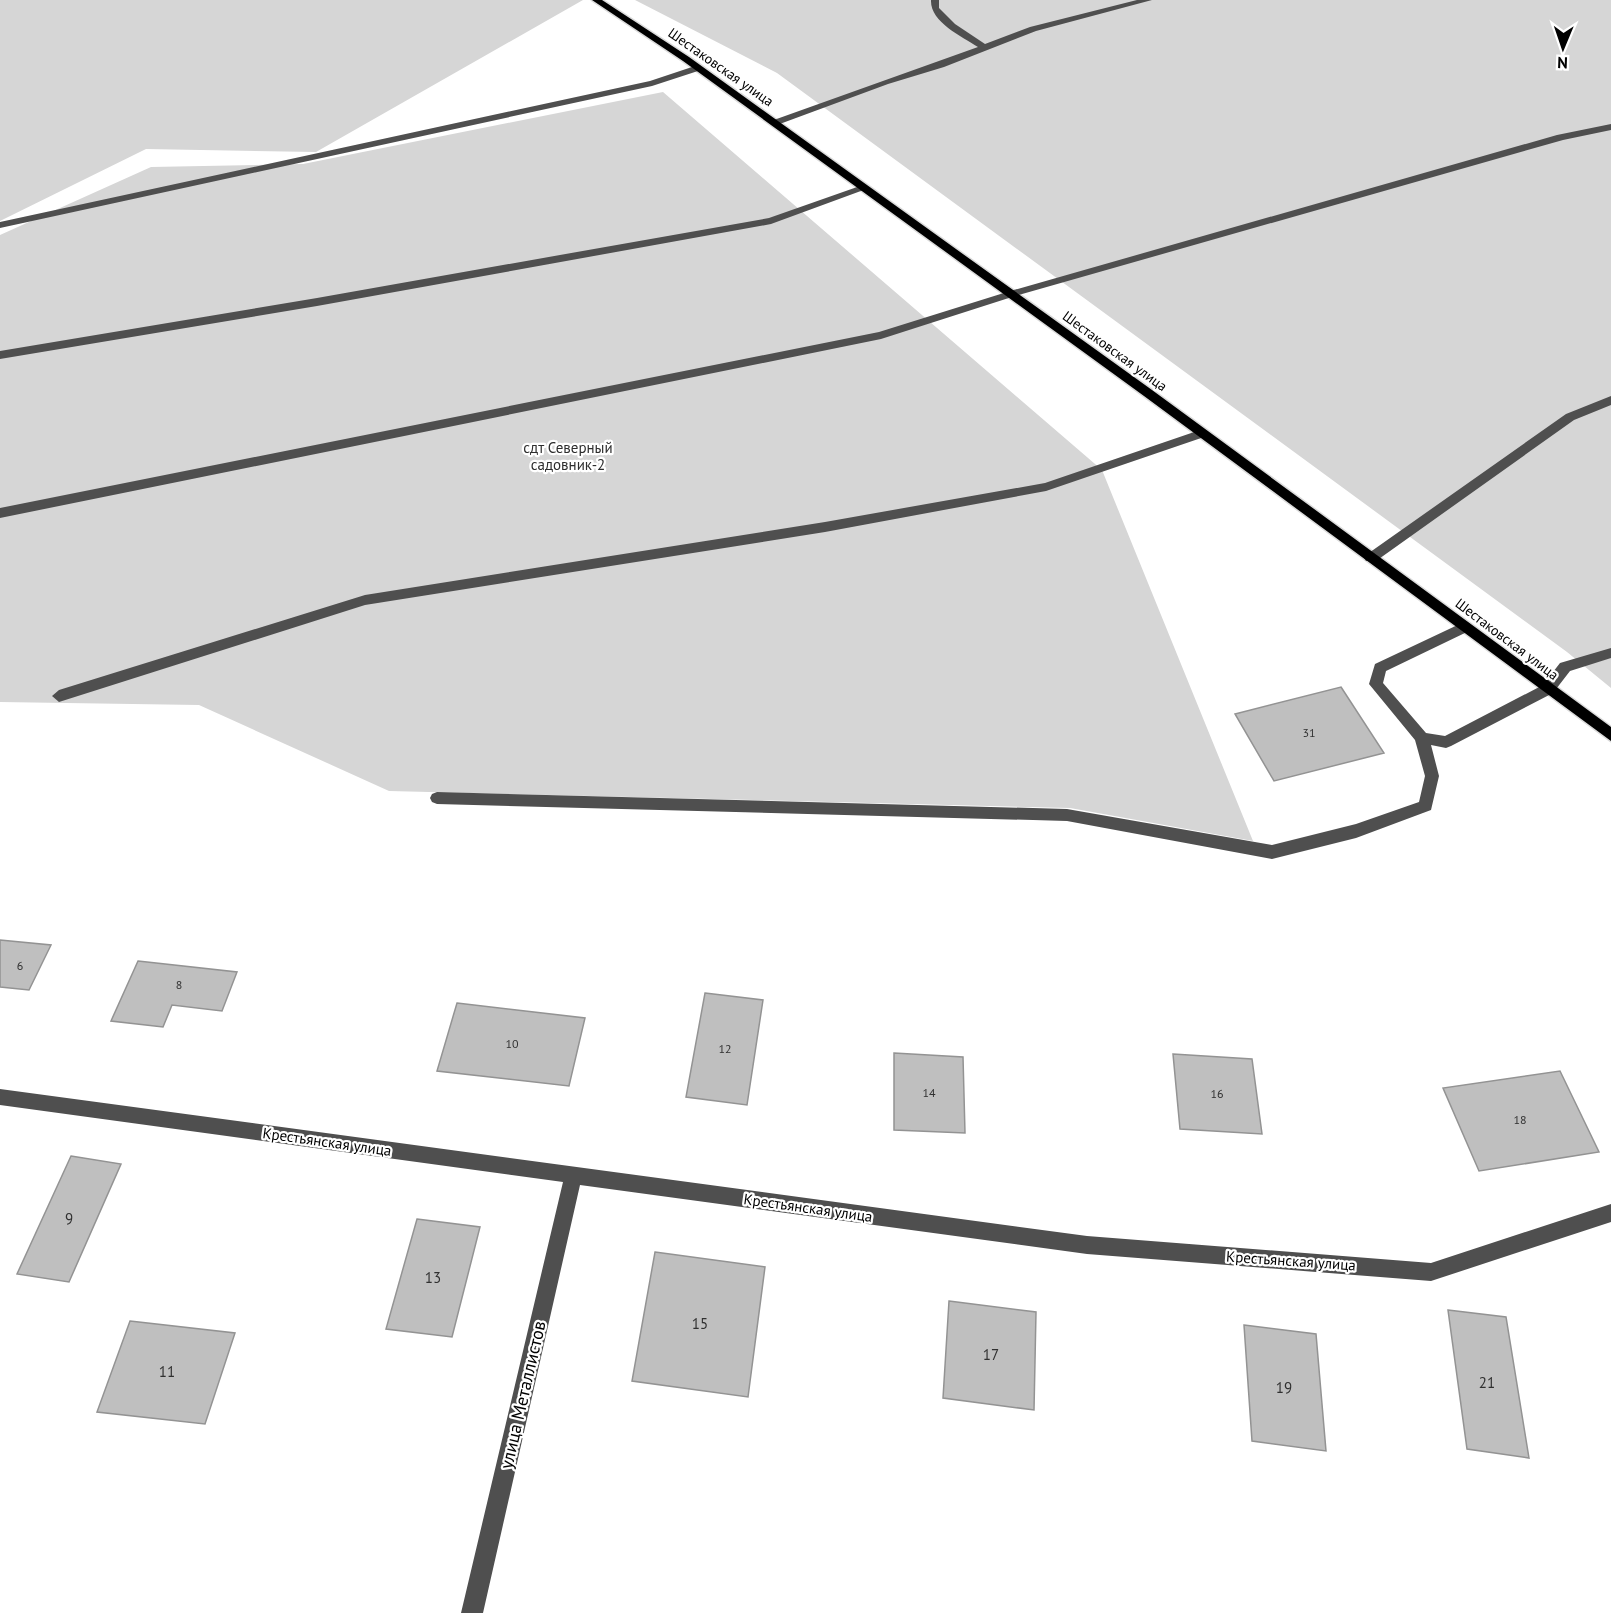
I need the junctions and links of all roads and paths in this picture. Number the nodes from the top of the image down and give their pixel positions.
1 (596, 0) edge
2 (935, 0) edge
3 (1148, 0) edge
4 (982, 47) junction
5 (698, 68) junction
6 (774, 123) junction
7 (1611, 127) edge
8 (864, 188) junction
9 (0, 225) edge
10 (1011, 294) junction
11 (0, 355) edge
12 (1611, 400) edge
13 (1203, 434) junction
14 (0, 513) edge
15 (1371, 558) junction
16 (1464, 627) junction
17 (1611, 652) edge
18 (1548, 689) junction
19 (59, 696) dead end
20 (1611, 735) edge
21 (1422, 738) junction
22 (437, 798) dead end
23 (0, 1097) edge
24 (573, 1176) junction
25 (1611, 1213) edge
26 (472, 1613) edge

1 - 5 main road, Шестаковская улица
2 - 4 street
3 - 4 street
4 - 6 street
5 - 6 main road, Шестаковская улица
5 - 9 street
6 - 8 main road, Шестаковская улица
7 - 10 street
8 - 10 main road, Шестаковская улица
8 - 11 street
10 - 13 main road, Шестаковская улица
10 - 14 street
12 - 15 street
13 - 15 main road, Шестаковская улица
13 - 19 street
15 - 16 main road, Шестаковская улица
16 - 18 main road, Шестаковская улица
16 - 21 street
17 - 18 street
18 - 20 main road, Шестаковская улица
18 - 21 street
21 - 22 street
23 - 24 street, Крестьянская улица
24 - 25 street, Крестьянская улица
24 - 26 street, улица Металлистов

